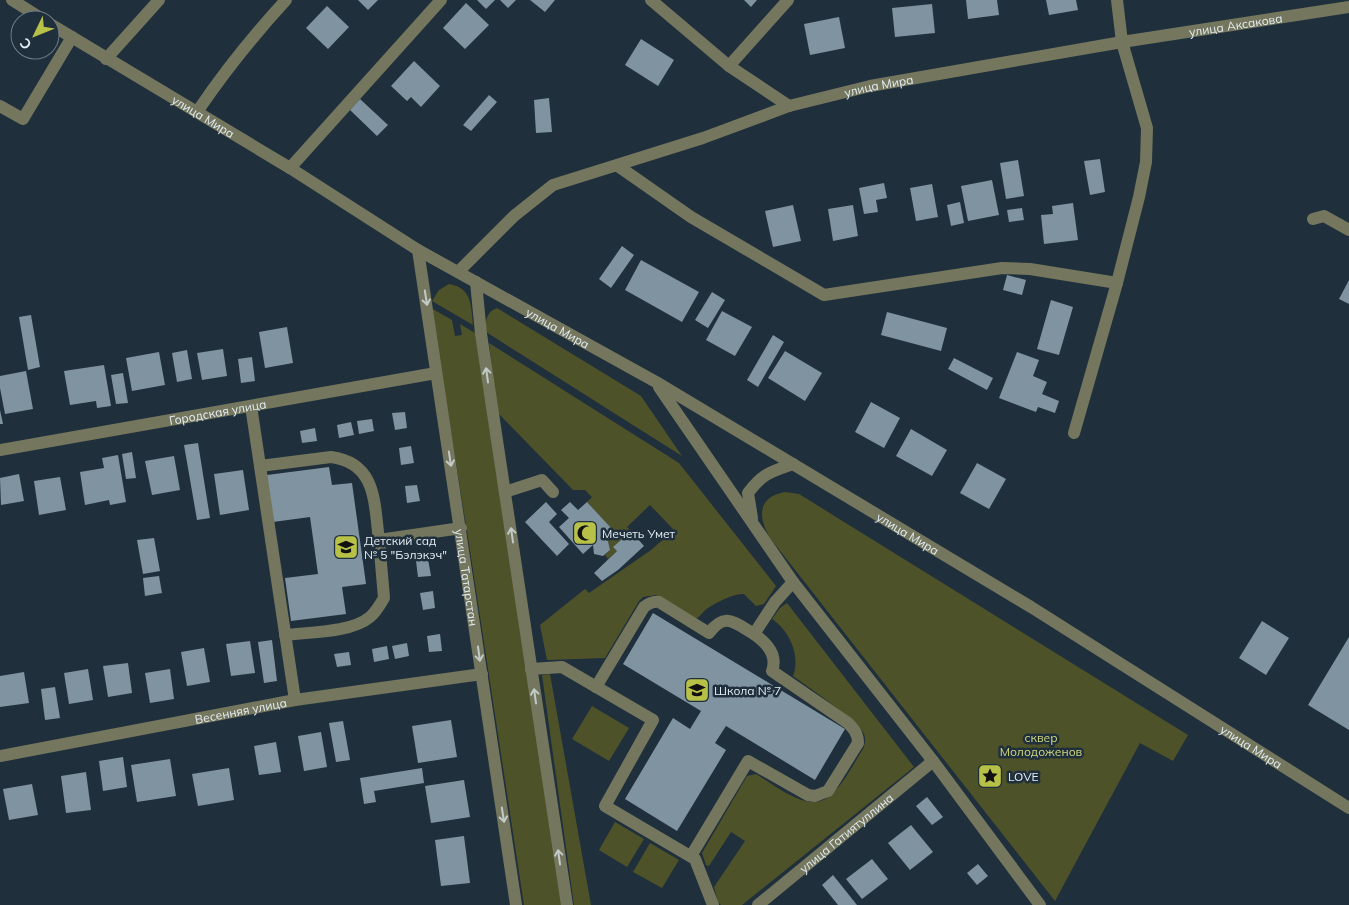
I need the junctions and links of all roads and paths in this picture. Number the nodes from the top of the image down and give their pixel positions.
1 (12, 0) edge
2 (159, 0) edge
3 (286, 0) edge
4 (440, 0) edge
5 (651, 0) edge
6 (788, 0) edge
7 (1118, 0) edge
8 (1349, 7) edge
9 (28, 10) edge
10 (60, 30) edge
11 (72, 37) junction
12 (1122, 42) junction
13 (106, 59) junction
14 (729, 66) junction
15 (0, 106) edge
16 (789, 106) junction
17 (196, 112) junction
18 (618, 166) junction
19 (290, 168) junction
20 (1313, 219) dead end
21 (1349, 230) edge
22 (418, 250) junction
23 (458, 272) junction
24 (476, 282) junction
25 (1116, 283) junction
26 (436, 373) junction
27 (656, 382) junction
28 (251, 406) junction
29 (1074, 433) dead end
30 (0, 450) edge
31 (793, 464) junction
32 (260, 466) junction
33 (505, 492) junction
34 (553, 492) dead end
35 (753, 523) junction
36 (461, 528) junction
37 (379, 540) junction
38 (794, 582) junction
39 (754, 634) junction
40 (285, 635) junction
41 (531, 668) junction
42 (482, 674) junction
43 (596, 687) junction
44 (295, 700) junction
45 (0, 756) edge
46 (933, 761) junction
47 (1349, 808) edge
48 (691, 856) junction
49 (516, 905) edge
50 (566, 905) edge
51 (713, 905) edge
52 (758, 905) edge
53 (1040, 905) edge

1 - 9 street
2 - 13 street
3 - 17 street
4 - 19 street
5 - 14 street
6 - 14 street
7 - 12 street
8 - 12 street, улица Аксакова
10 - 11 street, улица Мира
11 - 13 street, улица Мира
11 - 15 street
12 - 16 street, улица Мира
12 - 25 street
13 - 17 street, улица Мира
14 - 16 street
16 - 18 street, улица Мира
17 - 19 street, улица Мира
18 - 23 street, улица Мира
18 - 25 street
19 - 22 street, улица Мира
20 - 21 street
22 - 23 street, улица Мира
22 -> 26 street, улица Татарстан
23 - 24 street, улица Мира
24 - 27 street, улица Мира
33 -> 24 street
25 - 29 street
26 - 28 street, Городская улица
26 -> 36 street, улица Татарстан
27 - 31 street, улица Мира
27 - 35 street
28 - 30 street, Городская улица
28 - 32 street
31 - 35 street
31 - 47 street, улица Мира
32 - 37 street
32 - 40 street
33 - 34 street
41 -> 33 street
35 - 38 street
36 - 37 street
36 -> 42 street, улица Татарстан
37 - 40 street
38 - 39 street
38 - 46 street
39 - 43 street
39 - 48 street
40 - 44 street
41 - 43 street
50 -> 41 street
42 - 44 street, Весенняя улица
42 -> 49 street, улица Татарстан
43 - 48 street
44 - 45 street, Весенняя улица
46 - 52 street, улица Гатиятуллина
46 - 53 street
48 - 51 street

